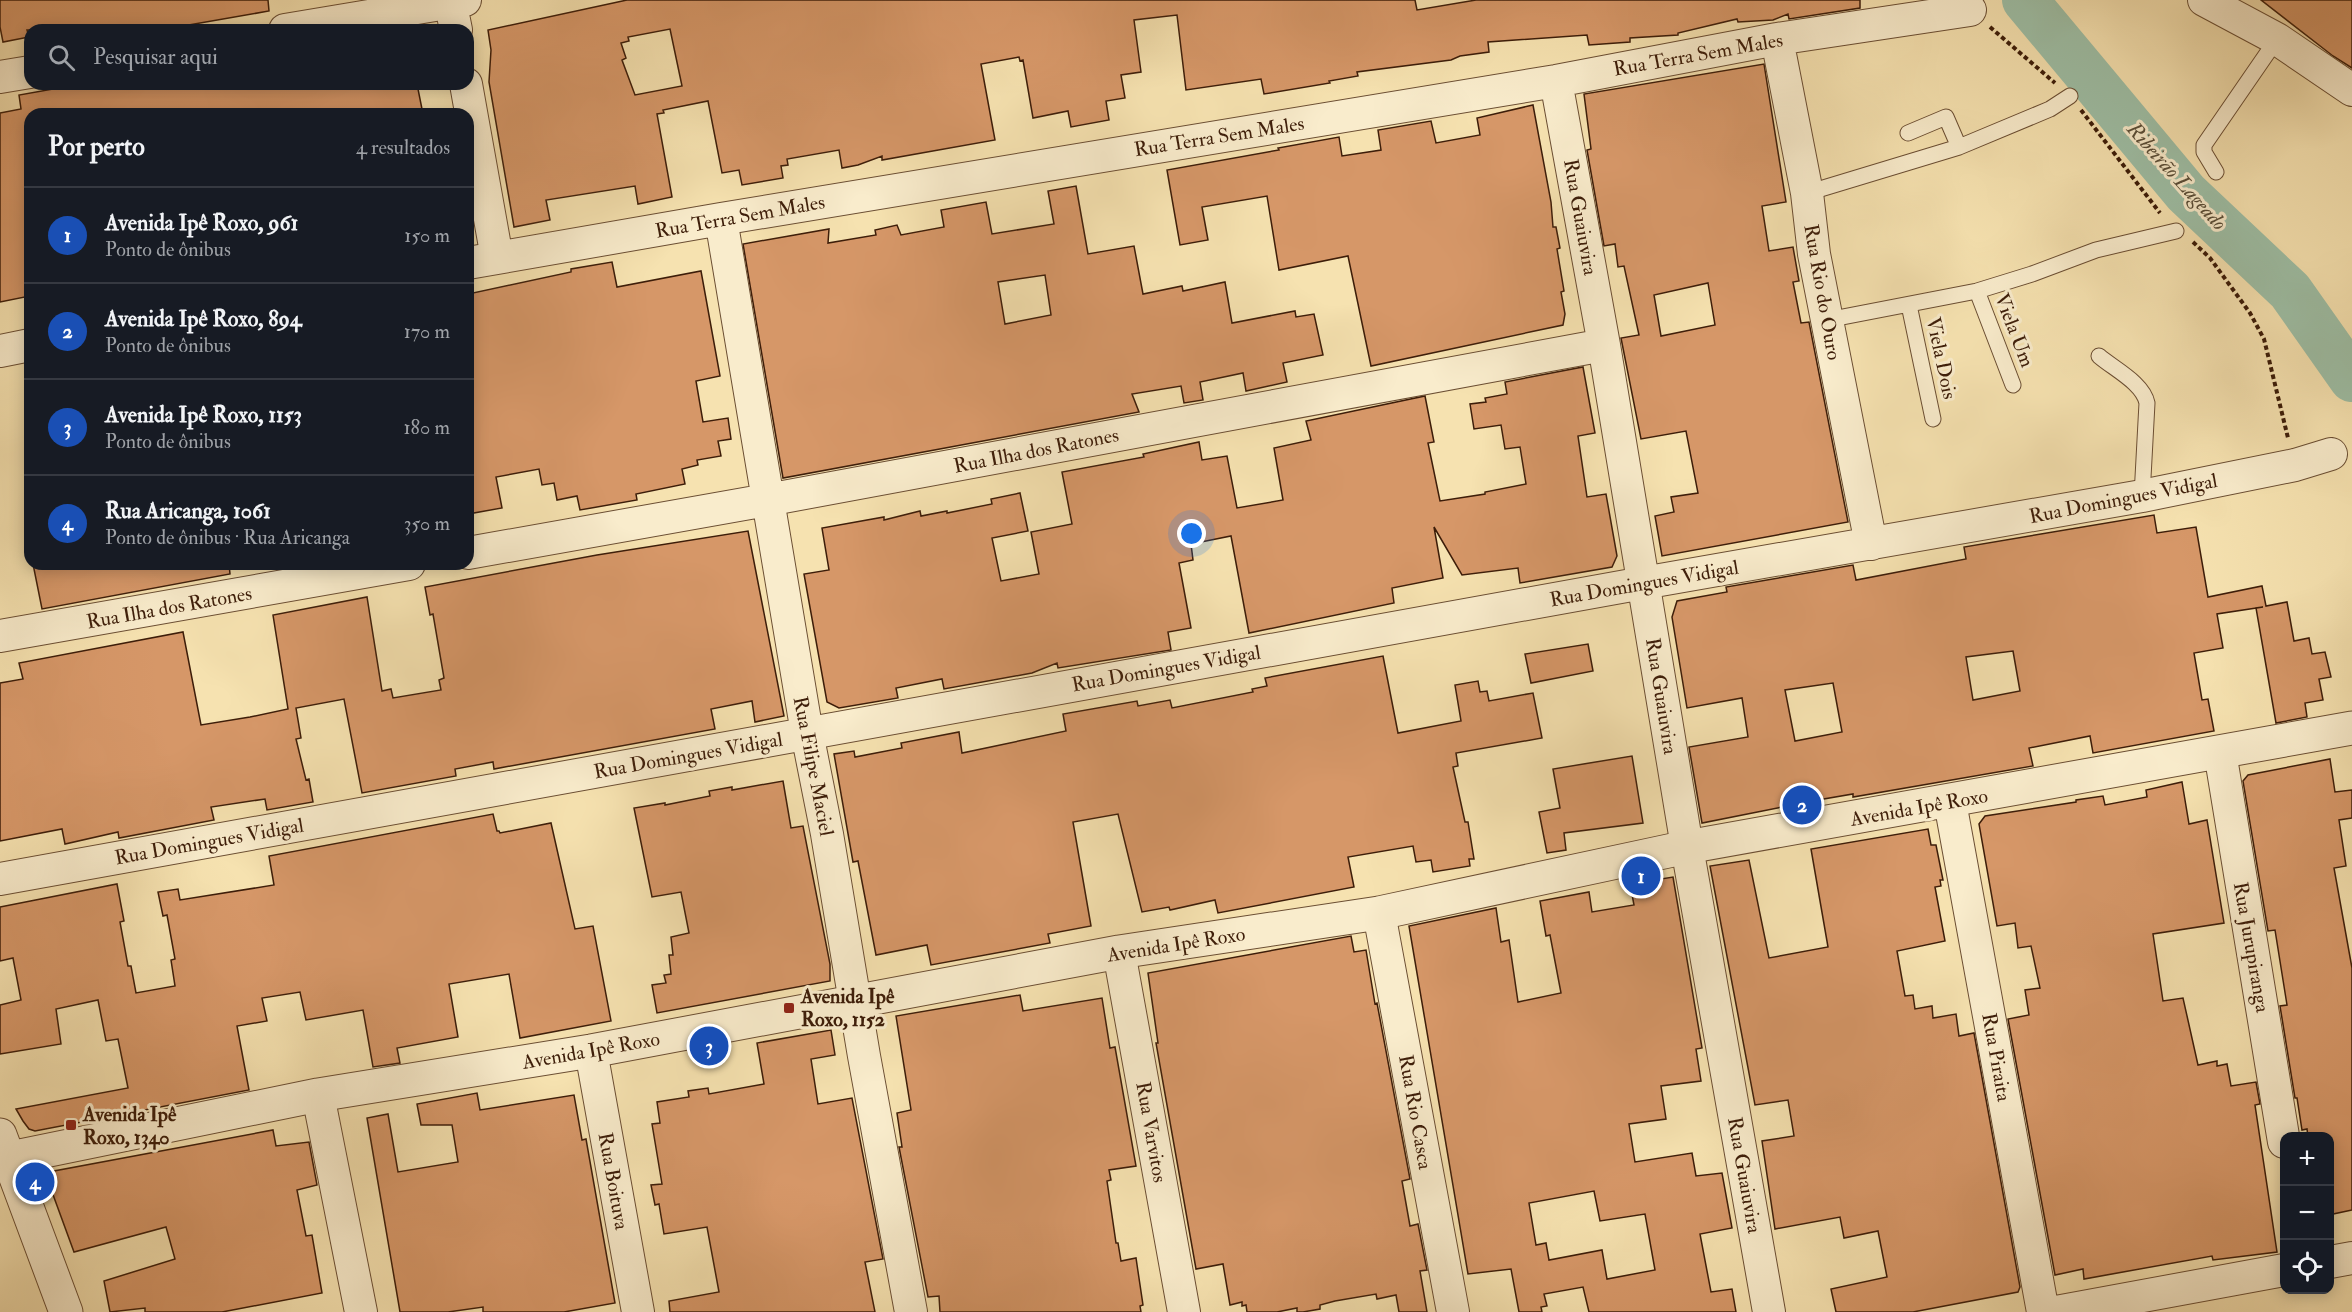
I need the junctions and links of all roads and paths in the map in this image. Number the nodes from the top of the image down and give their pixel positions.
1 (2204, 0) edge
2 (456, 8) edge
3 (1970, 10) dead end
4 (332, 24) edge
5 (1776, 39) junction
6 (2277, 39) junction
7 (24, 73) edge
8 (0, 77) edge
9 (1556, 81) junction
10 (467, 90) edge
11 (2352, 90) edge
12 (2070, 96) dead end
13 (468, 108) edge
14 (1908, 133) dead end
15 (1959, 147) junction
16 (474, 172) edge
17 (2216, 172) dead end
18 (1807, 194) junction
19 (721, 219) junction
20 (2176, 231) dead end
21 (482, 261) edge
22 (1977, 291) junction
23 (1909, 305) junction
24 (1827, 320) junction
25 (1604, 345) junction
26 (24, 346) edge
27 (0, 351) edge
28 (2099, 356) dead end
29 (2013, 385) dead end
30 (1933, 418) dead end
31 (2331, 454) dead end
32 (2142, 496) junction
33 (767, 500) junction
34 (1871, 544) junction
35 (474, 553) edge
36 (375, 570) edge
37 (1643, 583) junction
38 (0, 636) edge
39 (2352, 728) edge
40 (807, 733) junction
41 (2220, 752) junction
42 (1950, 802) junction
43 (1687, 848) junction
44 (0, 879) edge
45 (1379, 913) junction
46 (1119, 952) junction
47 (855, 1002) junction
48 (591, 1051) junction
49 (318, 1095) junction
50 (2282, 1132) edge
51 (3, 1151) edge
52 (2352, 1258) edge
53 (2334, 1261) edge
54 (2280, 1271) edge
55 (66, 1312) edge
56 (361, 1312) edge
57 (638, 1312) edge
58 (911, 1312) edge
59 (1184, 1312) edge
60 (1453, 1312) edge
61 (1769, 1312) edge
62 (2043, 1312) edge
63 (2056, 1312) edge

1 - 6 street
2 - 4 street
3 - 5 street, Rua Terra Sem Males
5 - 9 street, Rua Terra Sem Males
5 - 18 street, Rua Rio do Ouro
6 - 11 street
6 - 17 lane
7 - 8 street
9 - 19 street, Rua Terra Sem Males
9 - 25 street, Rua Guaiuvira
10 - 13 street
12 - 15 lane
14 - 15 lane
15 - 18 lane
16 - 21 street
18 - 24 street, Rua Rio do Ouro
19 - 21 street, Rua Terra Sem Males
19 - 33 street, Rua Filipe Maciel
20 - 22 lane
22 - 23 lane
22 - 29 lane, Viela Um
23 - 24 lane
23 - 30 lane, Viela Dois
24 - 34 street, Rua Rio do Ouro
25 - 33 street, Rua Ilha dos Ratones
25 - 37 street, Rua Guaiuvira
26 - 27 street
28 - 32 lane
31 - 32 street, Rua Domingues Vidigal
32 - 34 street, Rua Domingues Vidigal
33 - 35 street, Rua Ilha dos Ratones
33 - 40 street, Rua Filipe Maciel
34 - 37 street, Rua Domingues Vidigal
36 - 38 street, Rua Ilha dos Ratones
37 - 40 street, Rua Domingues Vidigal
37 - 43 street, Rua Guaiuvira
39 - 41 street, Avenida Ipê Roxo
40 - 44 street, Rua Domingues Vidigal
40 - 47 street, Rua Filipe Maciel
41 - 42 street, Avenida Ipê Roxo
41 - 50 street, Rua Jurupiranga
42 - 43 street, Avenida Ipê Roxo
42 - 62 street, Rua Piraita
43 - 45 street, Avenida Ipê Roxo
43 - 61 street, Rua Guaiuvira
45 - 46 street, Avenida Ipê Roxo
45 - 60 street, Rua Rio Casca
46 - 47 street, Avenida Ipê Roxo
46 - 59 street, Rua Varvitos
47 - 48 street, Avenida Ipê Roxo
47 - 58 street, Rua Filipe Maciel
48 - 49 street, Avenida Ipê Roxo
48 - 57 street, Rua Boituva
49 - 51 street, Avenida Ipê Roxo
49 - 56 street
51 - 55 street
52 - 53 street
54 - 63 street

